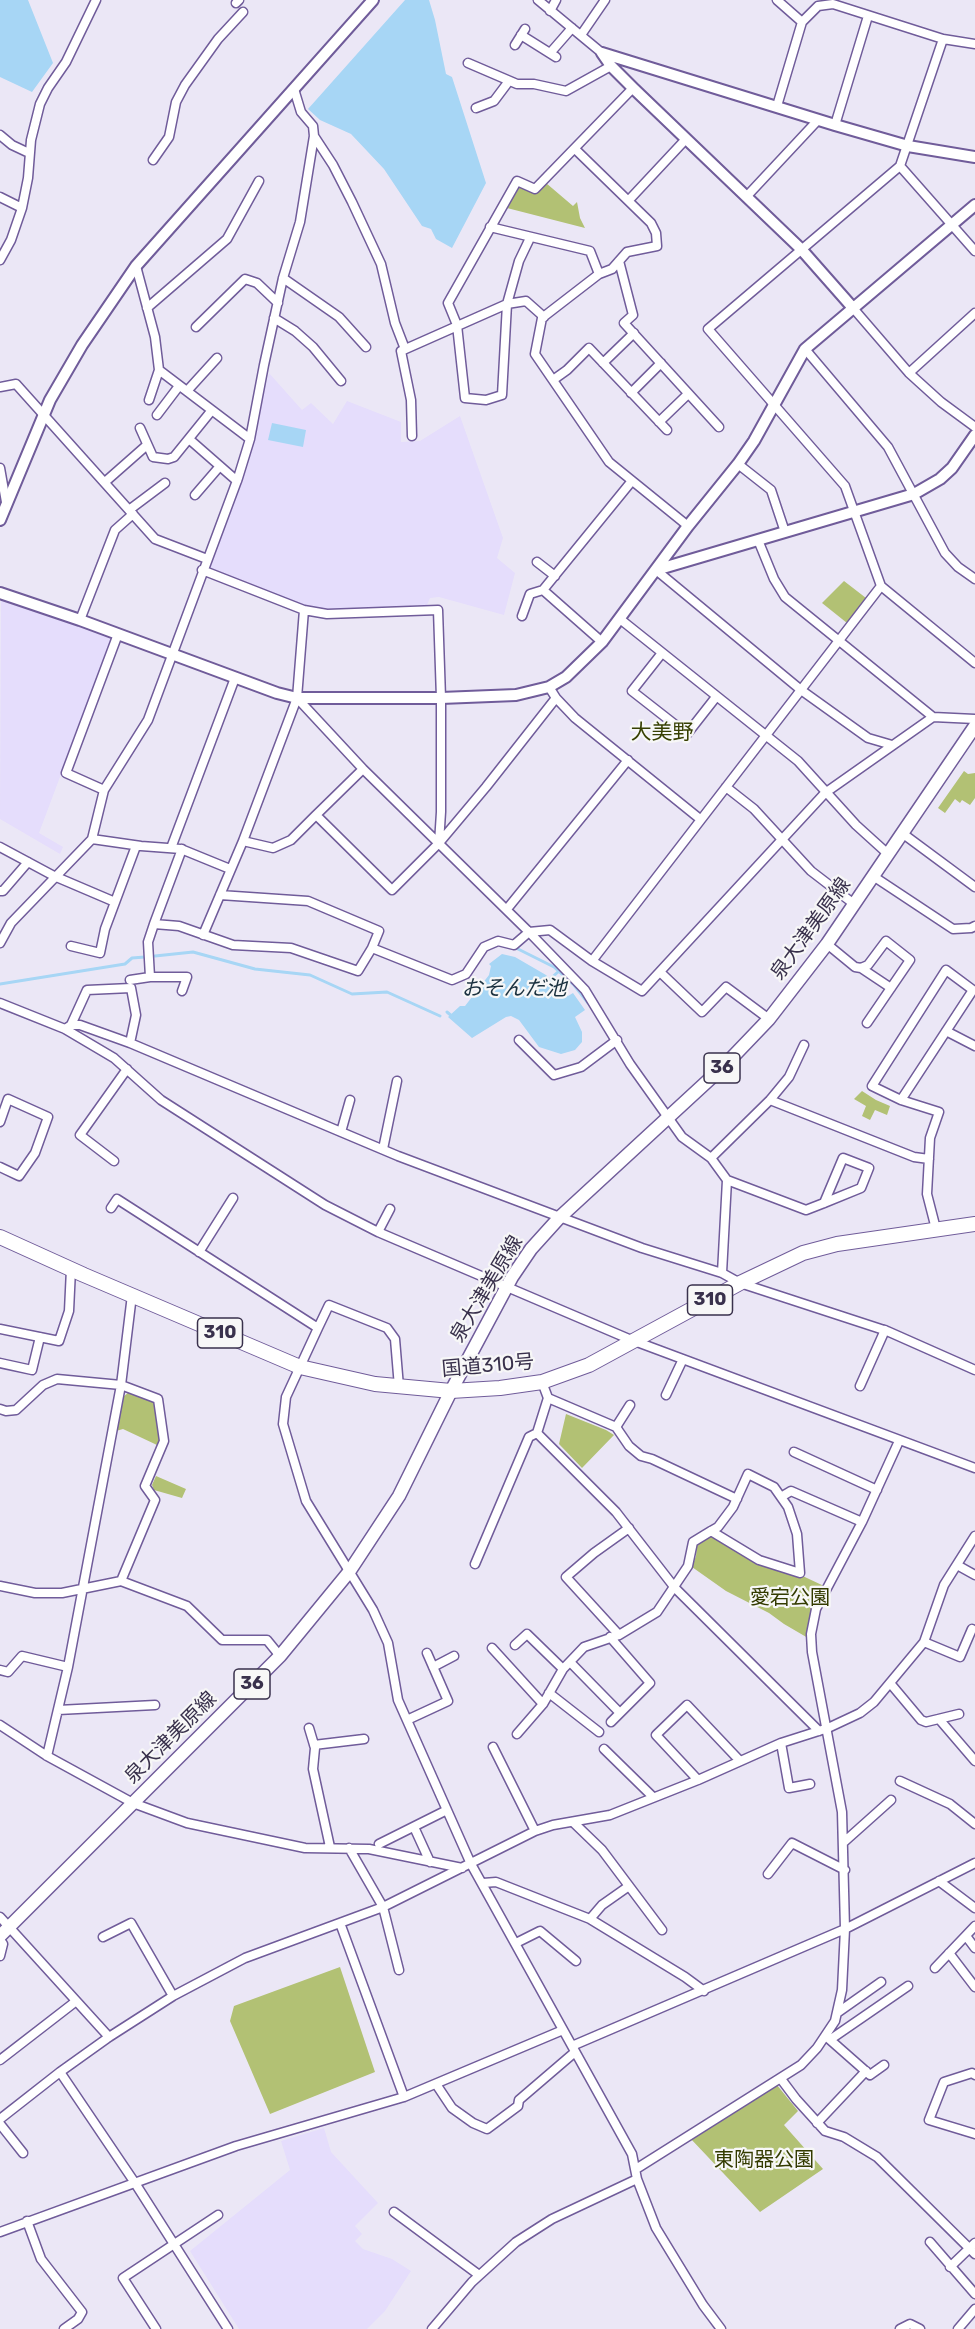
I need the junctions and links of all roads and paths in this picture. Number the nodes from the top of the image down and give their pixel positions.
1 (96, 0) edge
2 (373, 0) edge
3 (538, 0) edge
4 (556, 0) edge
5 (605, 0) edge
6 (777, 0) edge
7 (550, 11) junction
8 (243, 12) dead end
9 (868, 16) junction
10 (802, 22) junction
11 (572, 28) junction
12 (581, 35) junction
13 (943, 39) junction
14 (975, 44) edge
15 (515, 45) dead end
16 (602, 53) junction
17 (468, 63) dead end
18 (611, 66) junction
19 (509, 81) junction
20 (633, 88) junction
21 (294, 89) junction
22 (777, 106) junction
23 (476, 108) dead end
24 (818, 120) junction
25 (835, 125) junction
26 (0, 135) edge
27 (314, 136) junction
28 (686, 139) junction
29 (908, 146) junction
30 (575, 149) junction
31 (29, 153) junction
32 (975, 157) edge
33 (153, 160) dead end
34 (900, 166) junction
35 (259, 181) dead end
36 (747, 196) junction
37 (0, 197) edge
38 (629, 200) junction
39 (975, 205) edge
40 (22, 208) junction
41 (952, 224) junction
42 (490, 227) junction
43 (530, 238) junction
44 (801, 249) junction
45 (975, 251) edge
46 (0, 260) edge
47 (619, 261) junction
48 (136, 266) junction
49 (599, 274) junction
50 (283, 278) junction
51 (278, 303) junction
52 (507, 304) junction
53 (147, 308) junction
54 (853, 308) junction
55 (975, 313) edge
56 (544, 317) junction
57 (274, 318) junction
58 (457, 325) junction
59 (196, 327) dead end
60 (634, 333) junction
61 (366, 346) dead end
62 (405, 349) junction
63 (806, 349) junction
64 (217, 358) dead end
65 (603, 363) junction
66 (661, 363) junction
67 (159, 370) junction
68 (909, 373) junction
69 (553, 380) junction
70 (341, 381) dead end
71 (0, 387) edge
72 (183, 388) junction
73 (631, 393) junction
74 (688, 394) junction
75 (149, 399) dead end
76 (773, 406) junction
77 (212, 410) junction
78 (44, 414) junction
79 (157, 415) dead end
80 (659, 422) junction
81 (719, 427) dead end
82 (975, 427) edge
83 (140, 428) dead end
84 (667, 430) dead end
85 (975, 435) edge
86 (412, 436) dead end
87 (189, 439) junction
88 (250, 439) junction
89 (147, 445) junction
90 (738, 464) junction
91 (220, 466) junction
92 (0, 468) edge
93 (237, 481) junction
94 (105, 482) junction
95 (631, 482) junction
96 (165, 483) dead end
97 (914, 494) junction
98 (195, 495) dead end
99 (6, 502) junction
100 (131, 512) junction
101 (856, 512) junction
102 (0, 520) edge
103 (688, 526) junction
104 (785, 532) junction
105 (758, 540) junction
106 (207, 559) junction
107 (537, 562) dead end
108 (202, 570) junction
109 (656, 570) junction
110 (555, 576) junction
111 (975, 579) edge
112 (880, 586) junction
113 (543, 590) junction
114 (0, 593) edge
115 (304, 610) junction
116 (522, 616) dead end
117 (80, 620) junction
118 (620, 620) junction
119 (118, 634) junction
120 (837, 641) junction
121 (602, 642) junction
122 (662, 653) junction
123 (173, 654) junction
124 (975, 663) edge
125 (235, 678) junction
126 (549, 687) junction
127 (801, 690) junction
128 (716, 697) junction
129 (297, 698) junction
130 (441, 698) junction
131 (556, 698) junction
132 (933, 717) junction
133 (975, 719) edge
134 (975, 726) edge
135 (765, 735) junction
136 (892, 745) junction
137 (628, 760) junction
138 (363, 769) junction
139 (726, 787) junction
140 (104, 790) junction
141 (825, 793) junction
142 (316, 815) junction
143 (700, 819) junction
144 (902, 833) junction
145 (92, 839) junction
146 (782, 840) junction
147 (243, 841) junction
148 (439, 843) junction
149 (136, 846) junction
150 (0, 847) edge
151 (171, 848) junction
152 (182, 849) junction
153 (888, 854) junction
154 (28, 862) junction
155 (230, 869) junction
156 (54, 876) junction
157 (873, 876) junction
158 (974, 886) edge
159 (0, 891) edge
160 (220, 895) junction
161 (115, 902) junction
162 (854, 904) junction
163 (507, 909) junction
164 (154, 924) junction
165 (975, 926) edge
166 (529, 932) junction
167 (203, 935) junction
168 (0, 943) edge
169 (827, 944) junction
170 (71, 946) dead end
171 (372, 948) junction
172 (592, 961) junction
173 (861, 968) junction
174 (660, 972) junction
175 (150, 977) junction
176 (130, 980) dead end
177 (891, 988) junction
178 (182, 991) dead end
179 (0, 1003) edge
180 (769, 1019) junction
181 (867, 1023) dead end
182 (68, 1027) junction
183 (946, 1032) junction
184 (519, 1040) dead end
185 (617, 1040) junction
186 (130, 1043) junction
187 (804, 1045) dead end
188 (975, 1046) edge
189 (127, 1069) junction
190 (397, 1082) dead end
191 (4, 1098) edge
192 (350, 1100) dead end
193 (770, 1100) junction
194 (901, 1100) junction
195 (668, 1119) junction
196 (0, 1122) edge
197 (341, 1132) junction
198 (383, 1149) junction
199 (711, 1158) junction
200 (929, 1159) junction
201 (114, 1161) dead end
202 (0, 1167) edge
203 (727, 1180) junction
204 (233, 1198) dead end
205 (824, 1203) junction
206 (111, 1208) dead end
207 (390, 1209) dead end
208 (559, 1218) junction
209 (975, 1224) edge
210 (936, 1228) junction
211 (378, 1233) junction
212 (0, 1237) edge
213 (199, 1252) junction
214 (71, 1269) junction
215 (722, 1273) junction
216 (740, 1283) junction
217 (507, 1286) junction
218 (132, 1295) junction
219 (318, 1328) junction
220 (0, 1329) edge
221 (885, 1330) junction
222 (40, 1337) junction
223 (632, 1340) junction
224 (683, 1359) junction
225 (0, 1363) edge
226 (300, 1367) junction
227 (975, 1370) edge
228 (542, 1382) junction
229 (121, 1385) junction
230 (860, 1386) dead end
231 (399, 1387) junction
232 (450, 1391) junction
233 (666, 1395) dead end
234 (548, 1398) junction
235 (630, 1405) dead end
236 (0, 1409) edge
237 (616, 1427) junction
238 (537, 1434) junction
239 (899, 1441) junction
240 (794, 1452) dead end
241 (975, 1468) edge
242 (877, 1490) junction
243 (781, 1497) junction
244 (737, 1499) junction
245 (862, 1522) junction
246 (629, 1528) junction
247 (711, 1531) junction
248 (975, 1536) edge
249 (475, 1564) dead end
250 (957, 1565) junction
251 (349, 1572) junction
252 (975, 1575) edge
253 (121, 1581) junction
254 (0, 1586) edge
255 (675, 1588) junction
256 (82, 1590) junction
257 (972, 1629) dead end
258 (614, 1636) junction
259 (924, 1642) junction
260 (515, 1645) dead end
261 (492, 1648) dead end
262 (427, 1653) dead end
263 (280, 1656) junction
264 (454, 1656) dead end
265 (570, 1662) junction
266 (68, 1667) junction
267 (433, 1667) junction
268 (563, 1669) junction
269 (0, 1670) edge
270 (890, 1683) junction
271 (549, 1693) junction
272 (543, 1704) junction
273 (155, 1705) dead end
274 (58, 1710) junction
275 (620, 1713) junction
276 (959, 1714) dead end
277 (939, 1719) junction
278 (407, 1720) junction
279 (611, 1722) dead end
280 (0, 1725) edge
281 (309, 1728) dead end
282 (823, 1730) junction
283 (599, 1732) dead end
284 (517, 1734) dead end
285 (364, 1739) dead end
286 (782, 1743) junction
287 (314, 1746) junction
288 (493, 1747) dead end
289 (604, 1749) dead end
290 (47, 1756) junction
291 (740, 1761) junction
292 (975, 1761) edge
293 (698, 1780) junction
294 (900, 1781) dead end
295 (810, 1784) dead end
296 (653, 1797) junction
297 (891, 1800) dead end
298 (133, 1803) junction
299 (447, 1810) junction
300 (573, 1822) junction
301 (975, 1824) edge
302 (414, 1827) junction
303 (535, 1831) junction
304 (844, 1842) junction
305 (379, 1844) dead end
306 (330, 1847) junction
307 (349, 1848) junction
308 (430, 1862) junction
309 (975, 1863) edge
310 (471, 1864) junction
311 (462, 1868) junction
312 (845, 1870) junction
313 (768, 1874) dead end
314 (939, 1881) junction
315 (483, 1883) junction
316 (629, 1886) junction
317 (383, 1907) junction
318 (975, 1908) edge
319 (0, 1917) edge
320 (590, 1919) junction
321 (340, 1923) junction
322 (975, 1926) edge
323 (844, 1929) junction
324 (662, 1930) dead end
325 (3, 1935) edge
326 (966, 1936) junction
327 (104, 1937) dead end
328 (516, 1943) junction
329 (975, 1948) edge
330 (949, 1953) junction
331 (0, 1956) edge
332 (576, 1961) dead end
333 (935, 1968) dead end
334 (399, 1970) dead end
335 (880, 1982) dead end
336 (908, 1986) dead end
337 (975, 1987) edge
338 (704, 1991) junction
339 (173, 1996) junction
340 (75, 2002) junction
341 (837, 2013) junction
342 (563, 2030) junction
343 (109, 2037) junction
344 (828, 2038) junction
345 (573, 2049) junction
346 (0, 2060) edge
347 (884, 2065) dead end
348 (866, 2071) junction
349 (60, 2072) junction
350 (975, 2075) edge
351 (781, 2079) junction
352 (435, 2084) junction
353 (404, 2097) junction
354 (0, 2122) edge
355 (817, 2123) junction
356 (975, 2134) edge
357 (23, 2153) dead end
358 (636, 2174) junction
359 (135, 2183) junction
360 (394, 2212) dead end
361 (218, 2215) dead end
362 (27, 2221) junction
363 (0, 2232) edge
364 (930, 2242) dead end
365 (173, 2244) junction
366 (973, 2249) edge
367 (950, 2267) junction
368 (478, 2275) junction
369 (975, 2294) edge
370 (975, 2309) edge
371 (151, 2327) edge
372 (64, 2329) edge
373 (228, 2329) edge
374 (432, 2329) edge
375 (721, 2329) edge
376 (900, 2329) edge
377 (920, 2329) edge
378 (958, 2329) edge

1 - 31 street
2 - 21 street
3 - 7 street
4 - 7 street
5 - 12 street
6 - 10 street
7 - 11 street
8 - 33 street
9 - 10 street
9 - 13 street
9 - 25 street
10 - 22 street
11 - 12 street
11 - 15 street
12 - 16 street
13 - 14 street
13 - 29 street
16 - 18 street
16 - 22 street
17 - 19 street
18 - 19 street
18 - 20 street
19 - 23 street
20 - 28 street
20 - 30 street
21 - 27 street
21 - 48 street
22 - 24 street
24 - 25 street
24 - 36 street
25 - 29 street
26 - 31 street
27 - 50 street
27 - 62 street
28 - 36 street
28 - 38 street
29 - 32 street
29 - 34 street
30 - 38 street
30 - 42 street
31 - 40 street
34 - 41 street
34 - 44 street
35 - 53 street
36 - 44 street
37 - 40 street
38 - 47 street
39 - 41 street
40 - 46 street
41 - 45 street
41 - 54 street
42 - 43 street
42 - 58 street
43 - 49 street
43 - 52 street
44 - 54 street
44 - 76 street
47 - 49 street
47 - 60 street
48 - 53 street
48 - 78 street
49 - 56 street
50 - 51 street
50 - 61 street
51 - 57 street
51 - 59 street
52 - 56 street
52 - 58 street
52 - 58 street
53 - 67 street
54 - 63 street
54 - 68 street
55 - 68 street
56 - 69 street
57 - 70 street
57 - 88 street
58 - 62 street
60 - 65 street
60 - 66 street
62 - 86 street
63 - 76 street
63 - 97 street
64 - 72 street
65 - 69 street
65 - 73 street
66 - 73 street
66 - 74 street
67 - 72 street
67 - 75 street
68 - 82 street
69 - 95 street
71 - 78 street
72 - 77 street
72 - 79 street
73 - 80 street
74 - 80 street
74 - 81 street
76 - 90 street
76 - 101 street
77 - 87 street
77 - 88 street
78 - 94 street
78 - 99 street
80 - 84 street
83 - 89 street
85 - 97 street
87 - 89 street
87 - 91 street
88 - 93 street
89 - 94 street
90 - 103 street
90 - 104 street
91 - 93 street
91 - 98 street
92 - 99 street
93 - 106 street
94 - 100 street
95 - 103 street
95 - 110 street
96 - 100 street
97 - 101 street
97 - 111 street
99 - 102 street
100 - 106 street
100 - 117 street
101 - 104 street
101 - 112 street
103 - 109 street
104 - 105 street
105 - 109 street
105 - 120 street
106 - 108 street
107 - 110 street
108 - 115 street
108 - 123 street
109 - 118 street
109 - 127 street
110 - 113 street
112 - 120 street
112 - 124 street
113 - 116 street
113 - 121 street
114 - 117 street
115 - 129 street
115 - 130 street
117 - 119 street
118 - 121 street
118 - 122 street
119 - 123 street
119 - 140 street
120 - 127 street
120 - 132 street
121 - 126 street
122 - 128 street
122 - 128 street
123 - 125 street
123 - 140 street
125 - 129 street
125 - 151 street
126 - 130 street
126 - 131 street
127 - 135 street
127 - 136 street
128 - 135 street
129 - 130 street
129 - 138 street
129 - 147 street
130 - 148 street
131 - 137 street
131 - 148 street
132 - 133 street
132 - 136 street
134 - 144 main road, 泉大津美原線 / 36
135 - 139 street
135 - 141 street
136 - 141 street
137 - 143 street
137 - 163 street
138 - 142 street
138 - 148 street
139 - 143 street
139 - 146 street
140 - 145 street
141 - 146 street
141 - 153 street
142 - 147 street
142 - 148 street
143 - 172 street
144 - 153 main road, 泉大津美原線 / 36
144 - 158 street
145 - 149 street
145 - 156 street
146 - 162 street
146 - 174 street
147 - 155 street
148 - 163 street
149 - 151 street
149 - 161 street
150 - 154 street
151 - 152 street
152 - 155 street
152 - 164 street
153 - 157 main road, 泉大津美原線 / 36
154 - 156 street
154 - 159 street
155 - 160 street
156 - 161 street
156 - 168 street
157 - 162 main road, 泉大津美原線 / 36
157 - 165 street
160 - 167 street
160 - 171 street
161 - 170 street
162 - 169 main road, 泉大津美原線 / 36
163 - 166 street
164 - 167 street
164 - 175 street
166 - 171 street
166 - 172 street
166 - 185 street
167 - 171 street
169 - 173 street
169 - 180 main road, 泉大津美原線 / 36
172 - 174 street
173 - 177 street
173 - 177 street
174 - 180 street
175 - 176 street
175 - 178 street
177 - 181 street
179 - 182 street
180 - 195 main road, 泉大津美原線 / 36
182 - 186 street
182 - 186 street
182 - 189 street
183 - 188 street
183 - 194 street
183 - 194 street
184 - 185 street
185 - 195 street
186 - 197 street
187 - 193 street
189 - 201 street
189 - 211 street
190 - 198 street
191 - 196 street
191 - 202 street
192 - 197 street
193 - 199 street
193 - 200 street
194 - 200 street
195 - 199 street
195 - 208 main road, 泉大津美原線 / 36
197 - 198 street
198 - 208 street
199 - 203 street
200 - 210 street
203 - 205 street
203 - 215 street
204 - 213 street
205 - 205 street
206 - 213 street
207 - 211 street
208 - 215 street
208 - 217 main road, 泉大津美原線 / 36
209 - 210 highway, 国道310号 / 310
210 - 216 highway, 国道310号 / 310
211 - 217 street
212 - 214 highway, 国道310号 / 310
213 - 219 street
214 - 218 highway, 国道310号 / 310
214 - 222 street
215 - 216 street
216 - 221 street
216 - 223 highway, 国道310号 / 310
217 - 223 street
217 - 232 main road, 泉大津美原線 / 36
218 - 226 highway, 国道310号 / 310
218 - 229 street
219 - 226 street
219 - 231 street
220 - 222 street
221 - 227 street
221 - 230 street
222 - 225 street
223 - 224 street
223 - 228 highway, 国道310号 / 310
224 - 233 street
224 - 239 street
226 - 231 highway, 国道310号 / 310
226 - 251 street
228 - 232 highway, 国道310号 / 310
228 - 234 street
229 - 236 street
229 - 253 street
229 - 256 street
231 - 232 highway, 国道310号 / 310
232 - 251 main road, 泉大津美原線 / 36
234 - 237 street
234 - 238 street
235 - 237 street
237 - 244 street
238 - 246 street
238 - 249 street
239 - 241 street
239 - 242 street
240 - 242 street
242 - 245 street
243 - 244 street
243 - 245 street
243 - 247 street
244 - 247 street
245 - 282 street
246 - 255 street
246 - 258 street
247 - 255 street
248 - 250 street
250 - 252 street
250 - 259 street
251 - 263 main road, 泉大津美原線 / 36
251 - 278 street
253 - 256 street
253 - 263 street
254 - 256 street
255 - 258 street
255 - 282 street
256 - 266 street
257 - 259 street
258 - 265 street
258 - 275 street
259 - 270 street
260 - 268 street
261 - 272 street
262 - 267 street
263 - 298 main road, 泉大津美原線 / 36
264 - 267 street
265 - 268 street
265 - 275 street
266 - 269 street
266 - 274 street
267 - 278 street
268 - 271 street
270 - 277 street
270 - 282 street
271 - 272 street
271 - 283 street
272 - 284 street
273 - 274 street
274 - 290 street
275 - 279 street
276 - 277 street
277 - 292 street
278 - 299 street
280 - 290 street
281 - 287 street
282 - 286 street
282 - 304 street
285 - 287 street
286 - 291 street
286 - 295 street
287 - 306 street
288 - 303 street
289 - 296 street
290 - 298 street
291 - 293 street
291 - 293 street
293 - 296 street
294 - 301 street
296 - 300 street
297 - 304 street
298 - 306 street
298 - 325 main road, 泉大津美原線 / 36
299 - 302 street
299 - 310 street
300 - 303 street
300 - 316 street
302 - 305 street
302 - 308 street
303 - 310 street
304 - 312 street
306 - 307 street
307 - 308 street
307 - 317 street
308 - 311 street
309 - 314 street
310 - 311 street
310 - 315 street
311 - 317 street
312 - 313 street
312 - 323 street
314 - 318 street
314 - 323 street
315 - 320 street
315 - 328 street
316 - 320 street
316 - 324 street
317 - 321 street
317 - 334 street
319 - 325 street
320 - 338 street
321 - 339 street
321 - 353 street
322 - 326 street
323 - 338 street
323 - 341 street
325 - 331 street
325 - 340 street
326 - 329 street
326 - 330 street
327 - 339 street
328 - 332 street
328 - 342 street
330 - 333 street
330 - 337 street
335 - 341 street
336 - 344 street
338 - 345 street
339 - 343 street
340 - 343 street
340 - 346 street
341 - 344 street
342 - 345 street
342 - 352 street
343 - 349 street
344 - 348 street
344 - 351 street
345 - 352 street
345 - 358 street
347 - 348 street
348 - 355 street
349 - 354 street
349 - 359 street
350 - 356 street
351 - 355 street
351 - 358 street
352 - 353 street
353 - 359 street
354 - 357 street
355 - 366 street
358 - 368 street
358 - 375 street
359 - 362 street
359 - 365 street
360 - 368 street
361 - 365 street
362 - 363 street
362 - 372 street
364 - 367 street
365 - 371 street
365 - 373 street
366 - 367 street
367 - 369 street
368 - 374 street
370 - 378 street
376 - 377 street

